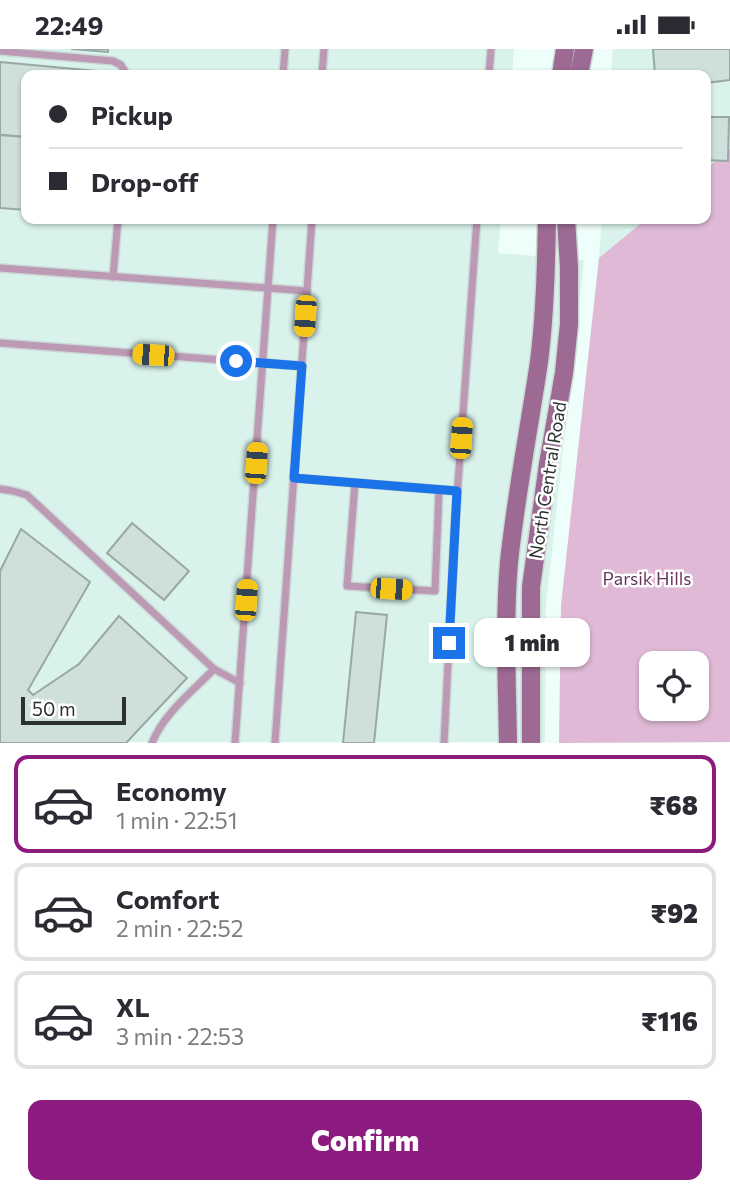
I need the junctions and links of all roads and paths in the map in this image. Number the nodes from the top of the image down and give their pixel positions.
1 (285, 49) edge
2 (324, 49) edge
3 (491, 49) edge
4 (565, 49) edge
5 (584, 49) edge
6 (0, 51) edge
7 (124, 70) edge
8 (283, 70) edge
9 (322, 70) edge
10 (489, 70) edge
11 (562, 70) edge
12 (580, 70) edge
13 (118, 224) edge
14 (273, 224) edge
15 (312, 224) edge
16 (477, 224) edge
17 (547, 224) edge
18 (566, 224) edge
19 (0, 268) edge
20 (113, 277) junction
21 (268, 288) junction
22 (307, 291) junction
23 (0, 343) edge
24 (263, 363) junction
25 (302, 366) junction
26 (294, 478) junction
27 (355, 483) junction
28 (0, 489) edge
29 (439, 490) junction
30 (457, 491) junction
31 (214, 669) junction
32 (240, 683) junction
33 (152, 743) edge
34 (236, 743) edge
35 (275, 743) edge
36 (444, 743) edge
37 (508, 743) edge
38 (531, 743) edge

1 - 8 lane
2 - 9 lane
3 - 10 lane
4 - 11 main road
5 - 12 main road
6 - 7 lane
13 - 20 lane
14 - 21 lane
15 - 22 lane
16 - 30 lane
17 - 37 main road, North Central Road
18 - 38 main road, North Central Road
19 - 20 lane
20 - 21 lane
21 - 22 lane
21 - 24 lane
22 - 25 lane
23 - 24 lane
24 - 25 lane
24 - 32 lane
25 - 26 lane
26 - 27 lane
26 - 35 lane
27 - 29 lane
27 - 29 lane
28 - 31 lane
29 - 30 lane
30 - 36 lane
31 - 32 lane
31 - 33 lane
32 - 34 lane

